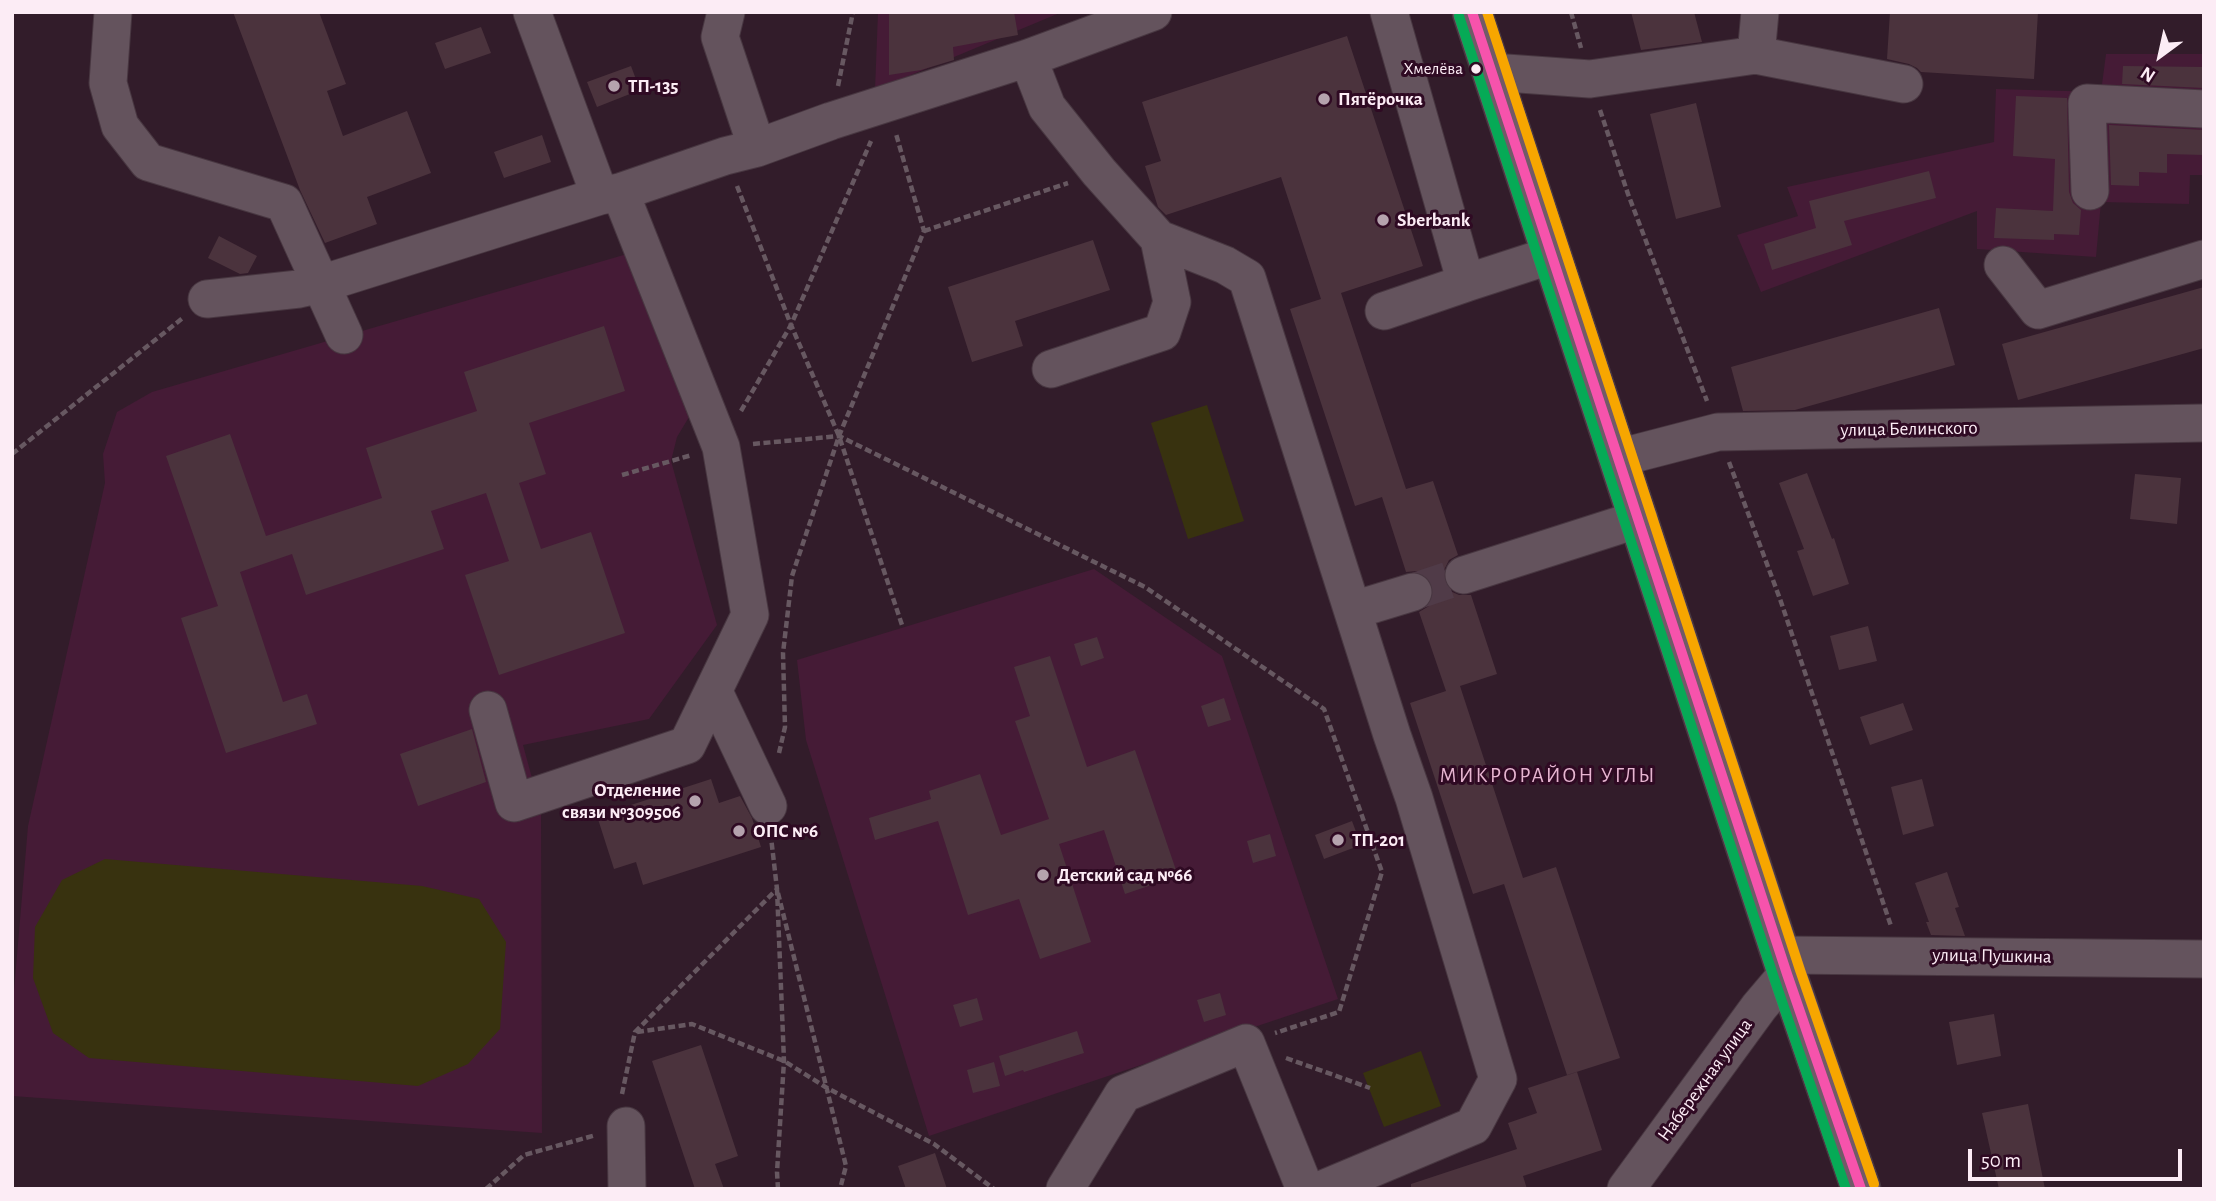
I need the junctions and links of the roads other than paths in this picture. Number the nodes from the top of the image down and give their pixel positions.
1 (113, 12) edge
2 (532, 12) edge
3 (726, 12) edge
4 (1153, 12) edge
5 (1389, 12) edge
6 (1472, 12) edge
7 (1760, 12) edge
8 (1756, 55) junction
9 (1028, 58) junction
10 (1492, 72) junction
11 (1904, 84) dead end
12 (2204, 109) edge
13 (741, 152) junction
14 (2090, 191) dead end
15 (610, 194) junction
16 (1159, 239) junction
17 (1552, 255) junction
18 (2204, 259) edge
19 (2003, 265) dead end
20 (321, 284) junction
21 (1466, 284) junction
22 (207, 299) road end
23 (1384, 312) dead end
24 (344, 335) dead end
25 (1051, 369) dead end
26 (2204, 424) edge
27 (1618, 457) junction
28 (1639, 519) junction
29 (1464, 575) tunnel mouth
30 (1413, 592) tunnel mouth
31 (1354, 610) junction
32 (714, 692) junction
33 (488, 710) dead end
34 (768, 806) road end
35 (2204, 959) edge
36 (1784, 965) junction
37 (626, 1126) road end
38 (627, 1189) edge
39 (1065, 1189) edge
40 (1305, 1189) edge
41 (1323, 1189) edge
42 (1626, 1189) edge
43 (1861, 1189) edge

1 - 20 street
2 - 15 street
3 - 13 street
4 - 9 street
5 - 21 street
6 - 10 main road
7 - 8 street
8 - 10 street
8 - 11 street
9 - 13 street
9 - 16 street
10 - 17 main road
12 - 14 street
13 - 15 street
15 - 20 street
15 - 32 street
16 - 25 street
16 - 31 street
17 - 21 street
17 - 27 main road
18 - 19 street
20 - 22 street
20 - 24 street
21 - 23 street
26 - 27 street, улица Белинского
27 - 28 main road
28 - 29 street
28 - 36 main road
30 - 31 street
31 - 41 street
32 - 33 street
32 - 34 street
35 - 36 street, улица Пушкина
36 - 42 street, Набережная улица
36 - 43 main road
37 - 38 street
39 - 40 street

